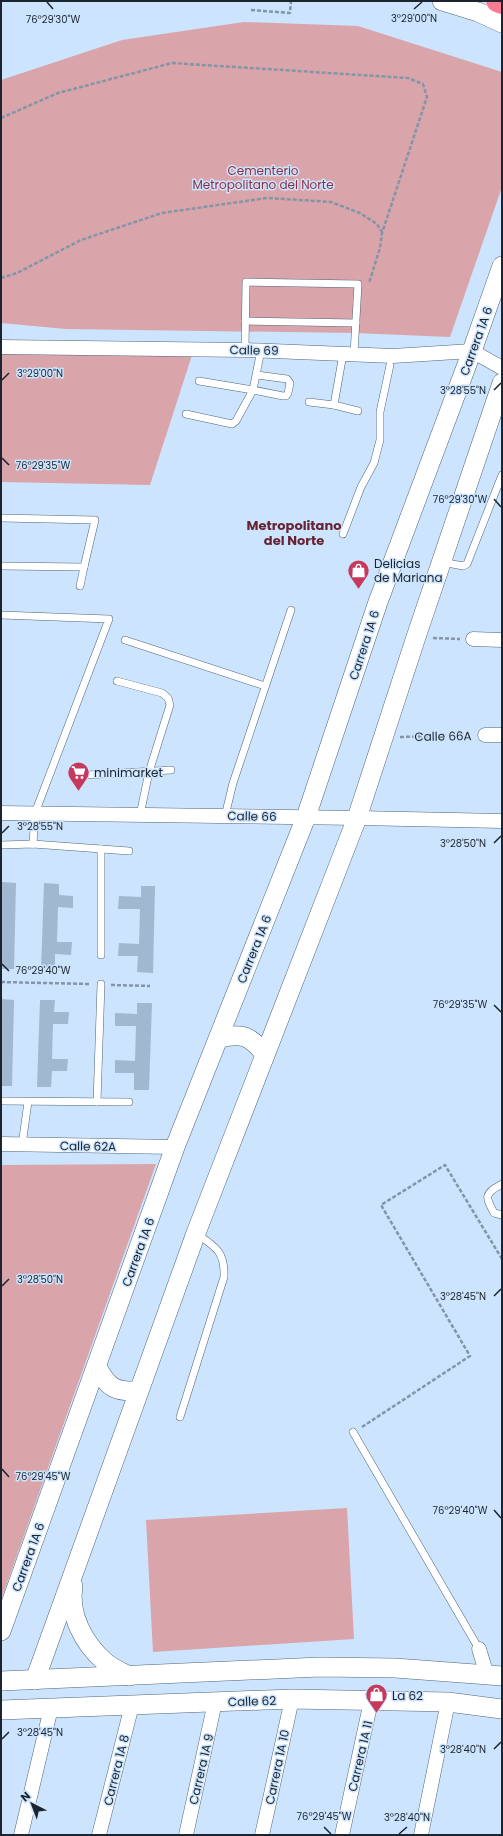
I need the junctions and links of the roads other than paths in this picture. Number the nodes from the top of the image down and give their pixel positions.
1 (442, 1) edge
2 (497, 1) edge
3 (502, 3) edge
4 (502, 23) edge
5 (502, 266) edge
6 (245, 321) junction
7 (356, 323) junction
8 (1, 347) edge
9 (245, 350) junction
10 (261, 350) junction
11 (472, 351) junction
12 (348, 354) junction
13 (392, 360) junction
14 (502, 368) edge
15 (257, 375) junction
16 (199, 381) dead end
17 (502, 383) edge
18 (253, 390) junction
19 (309, 402) dead end
20 (334, 405) junction
21 (358, 411) dead end
22 (186, 414) dead end
23 (502, 475) edge
24 (1, 518) edge
25 (343, 534) dead end
26 (441, 562) junction
27 (1, 566) edge
28 (84, 566) junction
29 (80, 586) dead end
30 (291, 610) dead end
31 (1, 615) edge
32 (473, 639) road end
33 (125, 640) dead end
34 (502, 640) edge
35 (118, 681) dead end
36 (265, 686) junction
37 (485, 735) road end
38 (502, 735) edge
39 (171, 770) dead end
40 (149, 772) junction
41 (87, 775) dead end
42 (1, 813) edge
43 (35, 813) junction
44 (140, 815) junction
45 (225, 816) junction
46 (306, 817) junction
47 (357, 818) junction
48 (502, 821) edge
49 (33, 844) junction
50 (1, 845) edge
51 (101, 849) junction
52 (129, 851) dead end
53 (100, 955) dead end
54 (101, 984) road end
55 (219, 1038) junction
56 (265, 1054) junction
57 (1, 1101) edge
58 (28, 1102) junction
59 (97, 1102) junction
60 (130, 1102) dead end
61 (1, 1144) edge
62 (22, 1145) junction
63 (175, 1148) junction
64 (502, 1184) edge
65 (502, 1215) edge
66 (196, 1234) junction
67 (97, 1366) junction
68 (139, 1391) junction
69 (180, 1417) dead end
70 (353, 1432) road end
71 (77, 1567) junction
72 (1, 1631) edge
73 (479, 1649) joint
74 (494, 1675) edge
75 (129, 1676) junction
76 (35, 1680) junction
77 (1, 1681) edge
78 (292, 1700) junction
79 (371, 1701) junction
80 (215, 1702) junction
81 (448, 1702) junction
82 (132, 1705) junction
83 (51, 1708) junction
84 (502, 1709) edge
85 (1, 1710) edge
86 (21, 1835) edge
87 (99, 1835) edge
88 (186, 1835) edge
89 (262, 1835) edge
90 (342, 1835) edge
91 (422, 1835) edge

1 - 4 street
2 - 3 highway
5 - 11 street, Carrera 1A 6
6 - 7 lane
6 - 7 lane
6 - 9 lane
7 - 12 lane
8 - 9 street, Calle 69
9 - 10 street, Calle 69
10 - 12 street, Calle 69
10 - 15 lane
11 - 13 street, Calle 69
11 - 14 street
11 - 46 street, Carrera 1A 6
12 - 13 street, Calle 69
12 - 20 lane
13 - 25 lane
15 - 18 lane
15 - 18 lane
16 - 18 lane
17 - 26 street
18 - 22 lane
19 - 20 lane
20 - 21 lane
23 - 26 lane
24 - 28 lane
26 - 47 street
27 - 28 lane
28 - 29 lane
30 - 36 lane
31 - 43 lane
32 - 34 street
33 - 36 lane
35 - 40 lane
36 - 45 lane
37 - 38 street, Calle 66A
39 - 40 lane
40 - 41 lane
40 - 44 lane
42 - 43 street, Calle 66
43 - 44 street, Calle 66
43 - 49 lane
44 - 45 street, Calle 66
45 - 46 street, Calle 66
46 - 47 street, Calle 66
46 - 55 street, Carrera 1A 6
47 - 48 street, Calle 66
47 - 56 street
49 - 50 lane
49 - 51 lane
51 - 52 lane
51 - 53 lane
54 - 59 lane
55 - 56 street
55 - 63 street, Carrera 1A 6
56 - 66 street
57 - 58 lane
58 - 59 lane
58 - 62 lane
59 - 60 lane
61 - 62 street, Calle 62A
62 - 63 street, Calle 62A
63 - 67 street, Carrera 1A 6
64 - 65 lane
66 - 68 street
66 - 69 lane
67 - 68 street
67 - 72 street, Carrera 1A 6
68 - 71 street
70 - 73 lane
71 - 75 street
71 - 76 street
73 - 74 street
74 - 75 street
75 - 76 street
76 - 77 street
78 - 79 street, Calle 62
78 - 80 street, Calle 62
78 - 89 street, Carrera 1A 10
79 - 81 street, Calle 62
79 - 90 street, Carrera 1A 11
80 - 82 street, Calle 62
80 - 88 street, Carrera 1A 9
81 - 84 street, Calle 62
81 - 91 street
82 - 83 street, Calle 62
82 - 87 street, Carrera 1A 8
83 - 85 street, Calle 62
83 - 86 street

